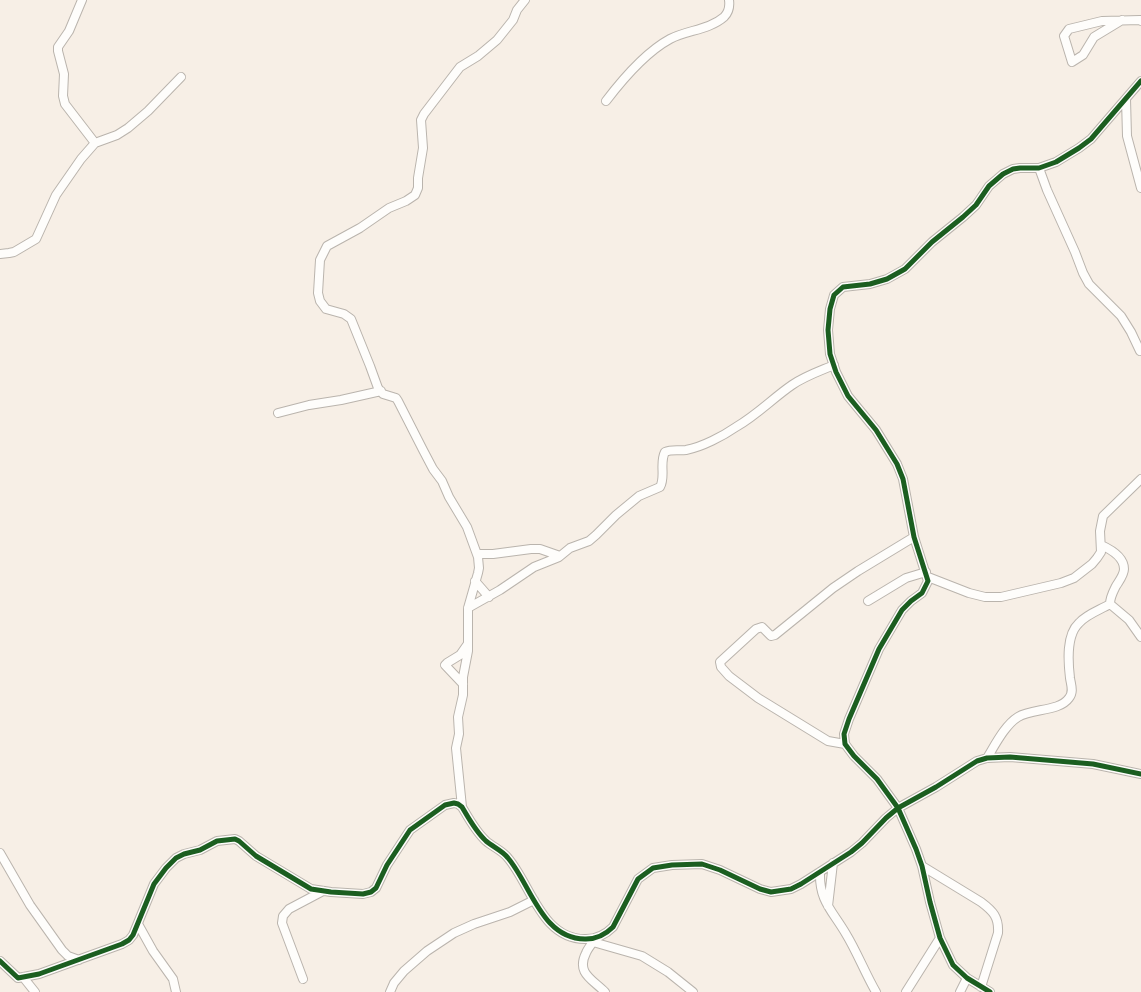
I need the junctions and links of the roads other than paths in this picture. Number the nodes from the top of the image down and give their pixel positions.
1 (82, 0) edge
2 (525, 0) edge
3 (728, 0) edge
4 (1122, 20) junction
5 (1141, 21) edge
6 (181, 77) dead end
7 (1141, 81) edge
8 (1126, 99) junction
9 (606, 101) dead end
10 (95, 143) junction
11 (1039, 168) junction
12 (1141, 188) edge
13 (0, 254) edge
14 (1140, 351) edge
15 (834, 365) junction
16 (381, 391) junction
17 (278, 413) dead end
18 (1141, 479) edge
19 (914, 537) junction
20 (1101, 545) junction
21 (477, 554) junction
22 (560, 556) junction
23 (927, 574) junction
24 (475, 582) junction
25 (489, 597) junction
26 (868, 601) dead end
27 (1110, 604) junction
28 (468, 608) junction
29 (1141, 637) edge
30 (468, 644) junction
31 (463, 684) junction
32 (845, 744) junction
33 (987, 758) junction
34 (1139, 772) edge
35 (461, 795) junction
36 (452, 803) junction
37 (462, 807) junction
38 (898, 808) junction
39 (0, 854) edge
40 (833, 863) junction
41 (922, 866) junction
42 (820, 872) junction
43 (323, 891) junction
44 (534, 900) junction
45 (828, 908) junction
46 (138, 924) junction
47 (940, 938) junction
48 (594, 941) junction
49 (79, 960) junction
50 (0, 961) edge
51 (23, 978) junction
52 (968, 978) junction
53 (303, 979) dead end
54 (981, 987) junction
55 (35, 992) edge
56 (176, 992) edge
57 (390, 992) edge
58 (605, 992) edge
59 (693, 992) edge
60 (876, 992) edge
61 (906, 992) edge
62 (960, 992) edge
63 (990, 992) edge

1 - 10 street
2 - 16 street
3 - 9 street
4 - 4 street
4 - 5 street
6 - 10 street
7 - 8 street
8 - 11 street
8 - 12 street
10 - 13 street
11 - 14 street
11 - 15 street
15 - 19 street
15 - 22 street
16 - 17 street
16 - 21 street
18 - 20 street
19 - 23 street
19 - 32 street
20 - 23 street
20 - 27 street
21 - 22 street
21 - 24 street
22 - 25 street
23 - 26 street
23 - 32 street
24 - 25 street
24 - 28 street
25 - 28 street
27 - 29 street
27 - 33 street
28 - 30 street
30 - 31 street
30 - 31 street
31 - 35 street
32 - 38 street
33 - 34 street
33 - 38 street
35 - 36 street
35 - 37 street
36 - 37 street
36 - 43 street
37 - 44 street
38 - 40 street
38 - 41 street
39 - 49 street
40 - 42 street
40 - 45 street
41 - 47 street
41 - 54 street
42 - 45 street
42 - 48 street
43 - 46 street
43 - 53 street
44 - 48 street
44 - 57 street
45 - 60 street
46 - 49 street
46 - 56 street
47 - 52 street
47 - 61 street
48 - 58 street
48 - 59 street
49 - 51 street
50 - 51 street
51 - 55 street
52 - 54 street
52 - 62 street
54 - 63 street

